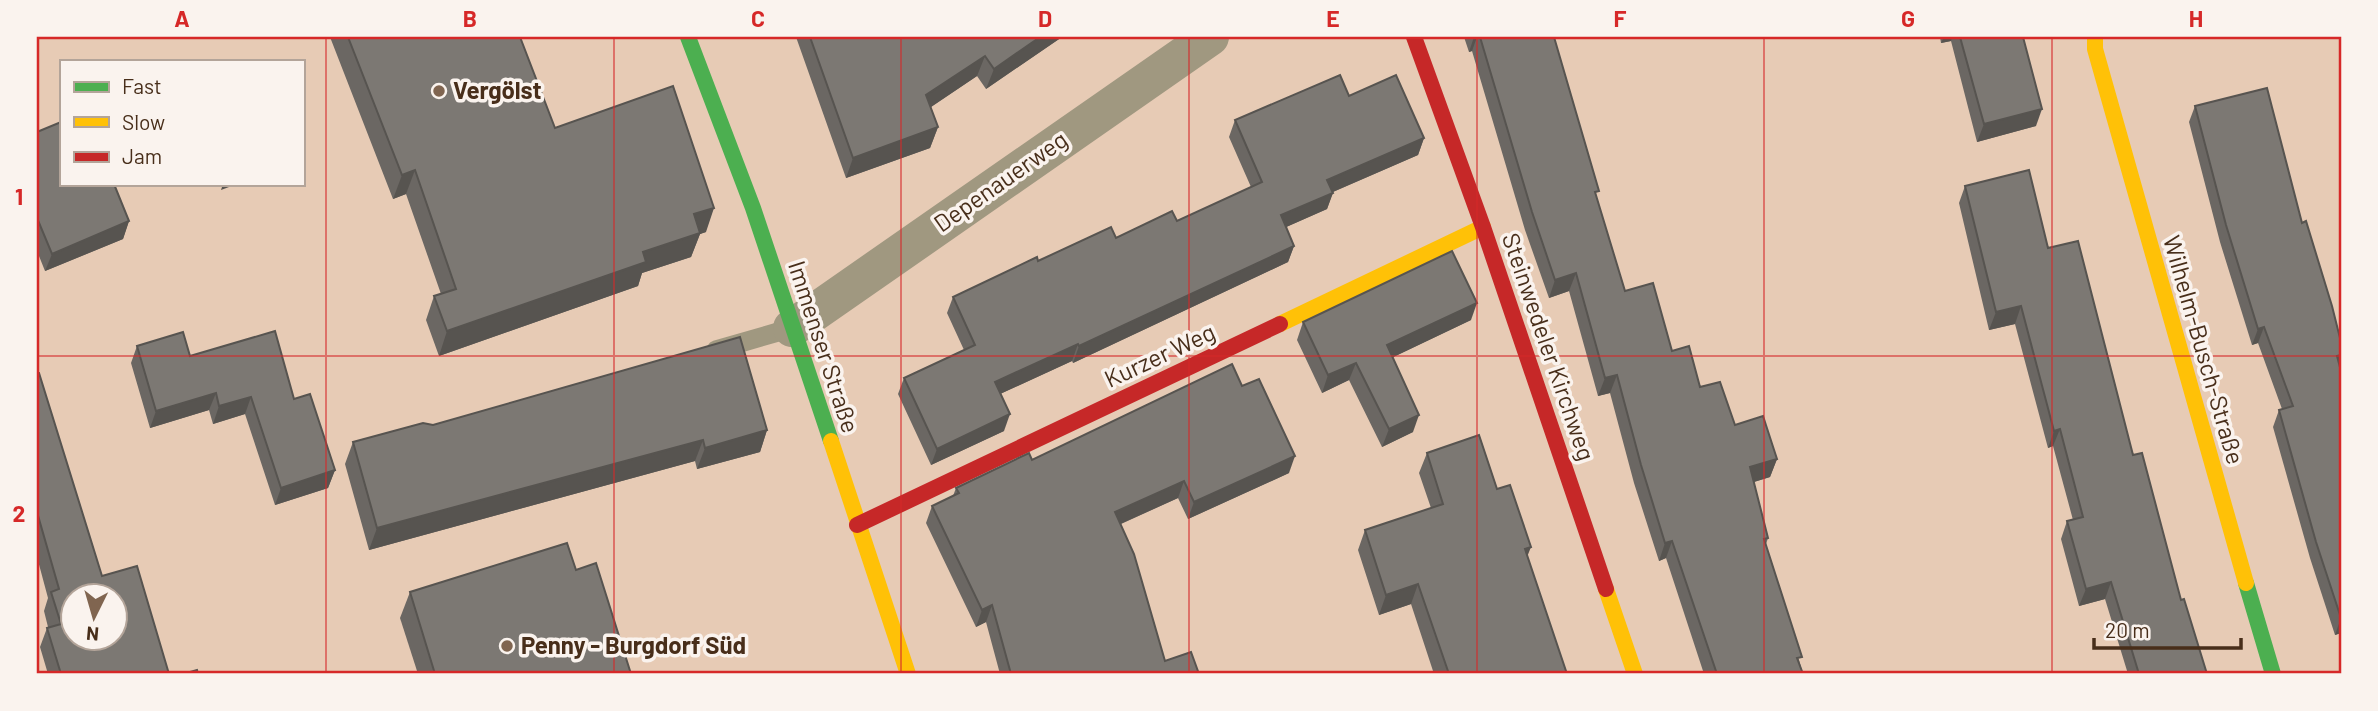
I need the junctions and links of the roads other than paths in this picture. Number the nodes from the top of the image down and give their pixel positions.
1 (688, 37) edge
2 (1210, 37) edge
3 (1414, 37) edge
4 (2095, 37) edge
5 (1483, 227) junction
6 (792, 327) junction
7 (700, 354) edge
8 (857, 525) junction
9 (908, 674) edge
10 (1634, 674) edge
11 (2273, 674) edge

1 - 6 street, Immenser Straße
2 - 6 street, Depenauerweg
3 - 5 street, Steinwedeler Kirchweg
4 - 11 street, Wilhelm-Busch-Straße
5 - 8 street, Kurzer Weg
5 - 10 street, Steinwedeler Kirchweg
6 - 7 lane
6 - 8 street, Immenser Straße
8 - 9 street, Immenser Straße

